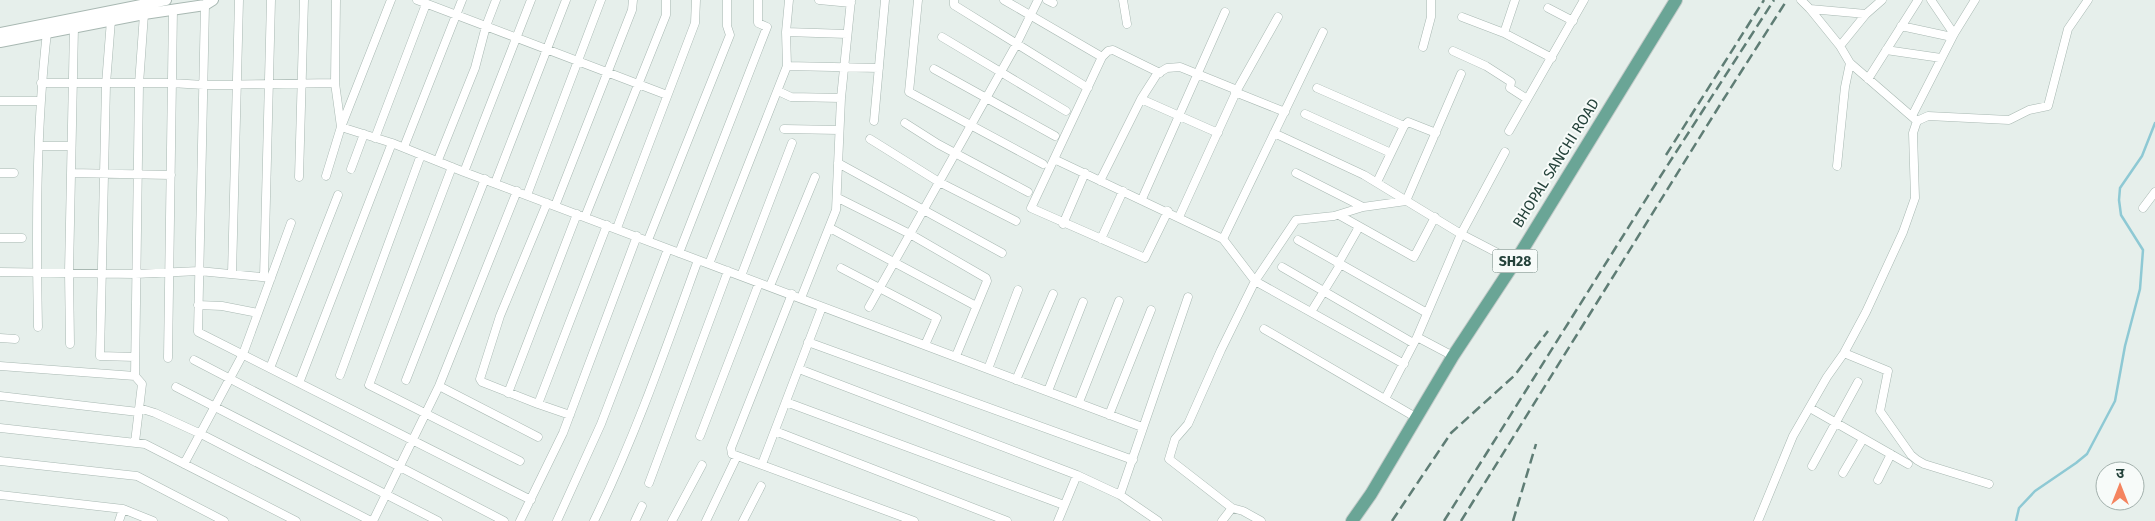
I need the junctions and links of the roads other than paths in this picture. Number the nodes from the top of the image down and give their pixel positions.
1 (166, 0) edge
2 (239, 0) edge
3 (271, 0) edge
4 (304, 0) edge
5 (336, 0) edge
6 (391, 0) edge
7 (462, 0) edge
8 (496, 0) edge
9 (531, 0) edge
10 (566, 0) edge
11 (601, 0) edge
12 (633, 0) edge
13 (666, 0) edge
14 (696, 0) edge
15 (727, 0) edge
16 (758, 0) edge
17 (789, 0) edge
18 (819, 0) edge
19 (885, 0) edge
20 (918, 0) edge
21 (954, 0) edge
22 (1004, 0) edge
23 (1038, 0) edge
24 (1123, 0) edge
25 (1431, 0) edge
26 (1515, 0) edge
27 (1584, 0) edge
28 (1676, 0) edge
29 (1800, 0) edge
30 (1882, 0) edge
31 (1918, 0) edge
32 (1931, 0) edge
33 (1975, 0) edge
34 (2088, 0) edge
35 (851, 1) edge
36 (423, 2) edge
37 (209, 3) edge
38 (1548, 8) dead end
39 (173, 9) junction
40 (1810, 9) junction
41 (1225, 12) dead end
42 (144, 14) junction
43 (1866, 14) junction
44 (457, 15) junction
45 (1031, 16) junction
46 (1278, 17) dead end
47 (1462, 17) dead end
48 (112, 20) junction
49 (1573, 21) junction
50 (1127, 24) dead end
51 (486, 26) junction
52 (1901, 26) junction
53 (74, 27) junction
54 (47, 32) junction
55 (786, 32) junction
56 (1323, 32) dead end
57 (0, 33) edge
58 (1504, 33) junction
59 (847, 34) junction
60 (1953, 35) junction
61 (942, 37) dead end
62 (516, 38) junction
63 (0, 42) edge
64 (1016, 45) junction
65 (1840, 46) junction
66 (548, 48) junction
67 (1423, 48) dead end
68 (1886, 50) junction
69 (1453, 51) dead end
70 (1102, 57) junction
71 (1552, 58) junction
72 (1941, 58) junction
73 (577, 59) junction
74 (1850, 63) junction
75 (787, 66) junction
76 (844, 66) junction
77 (879, 68) junction
78 (934, 69) dead end
79 (609, 72) junction
80 (1000, 72) junction
81 (1160, 73) junction
82 (1461, 74) dead end
83 (1197, 75) junction
84 (1868, 79) junction
85 (302, 82) junction
86 (41, 83) junction
87 (73, 83) junction
88 (171, 83) junction
89 (270, 83) junction
90 (335, 83) junction
91 (106, 84) junction
92 (139, 84) junction
93 (236, 84) junction
94 (638, 84) junction
95 (204, 85) junction
96 (1088, 88) junction
97 (1317, 88) dead end
98 (778, 91) junction
99 (1236, 91) junction
100 (667, 94) junction
101 (841, 98) junction
102 (1141, 98) junction
103 (986, 99) junction
104 (1527, 99) junction
105 (0, 101) edge
106 (41, 101) junction
107 (1066, 111) dead end
108 (1284, 112) junction
109 (1305, 114) dead end
110 (1179, 116) junction
111 (1915, 119) junction
112 (874, 121) dead end
113 (905, 123) dead end
114 (971, 126) junction
115 (1404, 126) junction
116 (341, 127) junction
117 (784, 129) dead end
118 (839, 130) junction
119 (1509, 131) dead end
120 (1274, 132) junction
121 (1218, 133) junction
122 (1436, 133) junction
123 (364, 134) junction
124 (1055, 136) dead end
125 (375, 138) junction
126 (870, 139) dead end
127 (392, 143) junction
128 (792, 143) dead end
129 (40, 146) junction
130 (71, 146) junction
131 (404, 147) junction
132 (1505, 152) dead end
133 (954, 153) junction
134 (1391, 153) junction
135 (421, 155) junction
136 (1054, 159) junction
137 (438, 160) junction
138 (838, 163) junction
139 (1043, 164) dead end
140 (1837, 166) dead end
141 (452, 167) junction
142 (351, 169) dead end
143 (464, 172) junction
144 (0, 173) edge
145 (14, 173) dead end
146 (71, 173) junction
147 (1085, 173) junction
148 (1296, 173) dead end
149 (104, 174) junction
150 (138, 174) junction
151 (171, 175) junction
152 (326, 176) dead end
153 (815, 176) dead end
154 (299, 177) dead end
155 (485, 179) junction
156 (1100, 181) junction
157 (939, 182) junction
158 (1377, 182) junction
159 (495, 183) junction
160 (518, 191) junction
161 (1123, 191) junction
162 (1028, 192) dead end
163 (2155, 192) edge
164 (338, 195) dead end
165 (527, 195) junction
166 (838, 198) junction
167 (1142, 199) junction
168 (1406, 202) junction
169 (547, 203) junction
170 (555, 206) junction
171 (1363, 207) junction
172 (2143, 208) dead end
173 (924, 210) junction
174 (1168, 211) junction
175 (577, 214) junction
176 (1339, 215) junction
177 (585, 217) junction
178 (1179, 217) junction
179 (1435, 217) junction
180 (1016, 221) dead end
181 (291, 223) dead end
182 (1063, 224) junction
183 (607, 225) junction
184 (1360, 227) junction
185 (616, 228) junction
186 (830, 228) junction
187 (910, 234) junction
188 (1461, 234) junction
189 (637, 236) junction
190 (0, 238) edge
191 (22, 238) dead end
192 (1101, 239) junction
193 (1222, 239) junction
194 (648, 240) junction
195 (1298, 240) dead end
196 (668, 249) junction
197 (679, 252) junction
198 (1002, 253) dead end
199 (698, 260) junction
200 (894, 262) junction
201 (1515, 262) junction
202 (709, 264) junction
203 (1339, 264) junction
204 (1282, 267) dead end
205 (841, 268) dead end
206 (199, 271) junction
207 (728, 271) junction
208 (0, 272) edge
209 (69, 272) junction
210 (168, 272) junction
211 (103, 273) junction
212 (37, 274) junction
213 (135, 274) junction
214 (232, 274) junction
215 (740, 276) junction
216 (268, 278) junction
217 (1255, 281) junction
218 (760, 283) junction
219 (770, 286) junction
220 (878, 289) junction
221 (1018, 290) dead end
222 (1324, 290) junction
223 (792, 294) junction
224 (1053, 294) dead end
225 (1188, 297) dead end
226 (801, 298) junction
227 (1119, 301) dead end
228 (1083, 302) dead end
229 (198, 305) junction
230 (976, 306) junction
231 (822, 307) junction
232 (868, 307) dead end
233 (1151, 310) dead end
234 (1312, 312) junction
235 (258, 313) junction
236 (1427, 313) junction
237 (38, 327) dead end
238 (1264, 329) dead end
239 (0, 338) edge
240 (15, 339) dead end
241 (1415, 340) junction
242 (808, 342) junction
243 (70, 344) dead end
244 (925, 345) junction
245 (1844, 353) junction
246 (243, 354) junction
247 (956, 356) junction
248 (1453, 356) junction
249 (135, 357) junction
250 (168, 358) dead end
251 (194, 360) dead end
252 (1404, 364) junction
253 (0, 366) edge
254 (270, 368) junction
255 (798, 369) junction
256 (988, 369) junction
257 (340, 375) dead end
258 (134, 376) junction
259 (231, 379) junction
260 (406, 380) dead end
261 (1016, 380) junction
262 (1858, 382) dead end
263 (299, 383) junction
264 (440, 386) junction
265 (176, 387) dead end
266 (1048, 391) junction
267 (508, 393) junction
268 (0, 396) edge
269 (1385, 399) junction
270 (786, 402) junction
271 (1078, 402) junction
272 (538, 404) junction
273 (216, 407) junction
274 (1810, 408) junction
275 (138, 410) junction
276 (427, 414) junction
277 (570, 415) junction
278 (1109, 415) junction
279 (1417, 418) junction
280 (1836, 424) junction
281 (1142, 427) junction
282 (0, 428) edge
283 (775, 431) junction
284 (201, 434) junction
285 (700, 436) dead end
286 (538, 437) dead end
287 (1863, 439) junction
288 (413, 441) junction
289 (135, 442) junction
290 (1891, 454) junction
291 (737, 456) junction
292 (1133, 460) junction
293 (520, 461) dead end
294 (0, 462) edge
295 (184, 464) junction
296 (762, 464) junction
297 (1908, 464) dead end
298 (702, 465) dead end
299 (1812, 466) dead end
300 (399, 468) junction
301 (1843, 473) dead end
302 (1077, 474) junction
303 (1878, 480) dead end
304 (649, 482) dead end
305 (1989, 484) dead end
306 (761, 486) dead end
307 (0, 495) edge
308 (386, 495) junction
309 (1120, 496) junction
310 (531, 500) junction
311 (1064, 505) junction
312 (642, 506) dead end
313 (1232, 508) junction
314 (123, 509) junction
315 (120, 521) edge
316 (152, 521) edge
317 (224, 521) edge
318 (296, 521) edge
319 (372, 521) edge
320 (438, 521) edge
321 (504, 521) edge
322 (520, 521) edge
323 (557, 521) edge
324 (594, 521) edge
325 (635, 521) edge
326 (672, 521) edge
327 (706, 521) edge
328 (743, 521) edge
329 (914, 521) edge
330 (1007, 521) edge
331 (1058, 521) edge
332 (1158, 521) edge
333 (1222, 521) edge
334 (1261, 521) edge
335 (1352, 521) edge
336 (1758, 521) edge

1 - 57 street
2 - 93 street
3 - 89 street
4 - 85 street
5 - 90 street
6 - 116 street
7 - 44 street
8 - 51 street
9 - 62 street
10 - 66 street
11 - 73 street
12 - 79 street
13 - 94 street
14 - 100 street
15 - 194 street
16 - 197 street
17 - 55 street
18 - 35 street
19 - 77 street
20 - 114 street
21 - 64 street
22 - 45 street
23 - 45 street
24 - 50 street
25 - 67 street
26 - 58 street
27 - 49 street
28 - 201 main road, BHOPAL SANCHI ROAD / SH28
29 - 40 street
30 - 43 street
31 - 52 street
32 - 60 street
33 - 60 street
34 - 111 street
35 - 59 street
36 - 44 street
36 - 125 street
37 - 39 street
37 - 95 street
38 - 49 street
39 - 42 street
39 - 88 street
40 - 43 street
40 - 65 street
41 - 83 street
42 - 48 street
42 - 92 street
43 - 65 street
44 - 51 street
44 - 131 street
45 - 64 street
45 - 70 street
46 - 99 street
47 - 58 street
48 - 53 street
48 - 91 street
49 - 71 street
51 - 62 street
51 - 137 street
52 - 60 street
52 - 68 street
53 - 54 street
53 - 87 street
54 - 63 street
54 - 86 street
55 - 59 street
55 - 75 street
56 - 108 street
58 - 71 street
59 - 76 street
60 - 72 street
61 - 80 street
62 - 66 street
62 - 143 street
64 - 80 street
64 - 96 street
65 - 74 street
66 - 73 street
66 - 159 street
68 - 72 street
68 - 84 street
69 - 104 street
70 - 81 street
70 - 96 street
71 - 104 street
72 - 111 street
73 - 79 street
73 - 165 street
74 - 84 street
74 - 140 street
75 - 76 street
75 - 98 street
76 - 77 street
76 - 101 street
77 - 112 street
78 - 103 street
79 - 94 street
79 - 170 street
80 - 103 street
80 - 107 street
81 - 83 street
81 - 102 street
82 - 122 street
83 - 99 street
83 - 110 street
84 - 111 street
85 - 89 street
85 - 90 street
85 - 154 street
86 - 87 street
86 - 106 street
87 - 91 street
87 - 130 street
88 - 92 street
88 - 95 street
88 - 151 street
89 - 93 street
89 - 216 street
90 - 116 street
91 - 92 street
91 - 149 street
92 - 150 street
93 - 95 street
93 - 214 street
94 - 100 street
94 - 177 street
95 - 206 street
96 - 136 street
97 - 115 street
98 - 101 street
98 - 202 street
99 - 108 street
99 - 121 street
100 - 185 street
101 - 118 street
102 - 110 street
102 - 156 street
103 - 114 street
103 - 124 street
104 - 119 street
105 - 106 street
106 - 129 street
108 - 120 street
109 - 134 street
110 - 121 street
110 - 167 street
111 - 245 street
113 - 133 street
114 - 133 street
114 - 139 street
115 - 122 street
115 - 134 street
116 - 123 street
116 - 152 street
117 - 118 street
118 - 138 street
120 - 158 street
120 - 193 street
121 - 178 street
122 - 168 street
123 - 125 street
123 - 142 street
125 - 127 street
126 - 157 street
127 - 131 street
127 - 263 street
128 - 215 street
129 - 130 street
129 - 212 street
130 - 146 street
131 - 135 street
132 - 188 street
133 - 157 street
133 - 162 street
134 - 158 street
135 - 137 street
135 - 257 street
136 - 147 street
136 - 182 street
137 - 141 street
138 - 166 street
138 - 173 street
141 - 143 street
141 - 276 street
143 - 155 street
144 - 145 street
146 - 149 street
146 - 209 street
147 - 156 street
147 - 182 street
148 - 171 street
149 - 150 street
149 - 211 street
150 - 151 street
150 - 213 street
151 - 210 street
153 - 219 street
155 - 159 street
155 - 260 street
156 - 161 street
157 - 173 street
157 - 180 street
158 - 168 street
159 - 160 street
160 - 165 street
160 - 264 street
161 - 167 street
161 - 192 street
163 - 172 street
164 - 254 street
165 - 169 street
166 - 186 street
166 - 187 street
167 - 174 street
168 - 171 street
168 - 179 street
169 - 170 street
169 - 267 street
170 - 175 street
171 - 176 street
173 - 187 street
173 - 198 street
174 - 178 street
174 - 192 street
175 - 177 street
175 - 267 street
176 - 184 street
176 - 217 street
177 - 183 street
178 - 193 street
179 - 184 street
179 - 188 street
181 - 216 street
182 - 192 street
183 - 185 street
183 - 272 street
184 - 203 street
185 - 189 street
186 - 200 street
186 - 226 street
187 - 200 street
187 - 230 street
188 - 201 street
188 - 236 street
189 - 194 street
189 - 277 street
190 - 191 street
193 - 217 street
194 - 196 street
195 - 203 street
196 - 197 street
196 - 323 street
197 - 199 street
199 - 202 street
199 - 324 street
200 - 220 street
200 - 230 street
201 - 248 main road, BHOPAL SANCHI ROAD / SH28
202 - 207 street
203 - 222 street
203 - 236 street
204 - 222 street
205 - 220 street
206 - 210 street
206 - 214 street
206 - 229 street
207 - 215 street
207 - 304 street
208 - 212 street
209 - 211 street
209 - 212 street
209 - 243 street
210 - 213 street
210 - 250 street
211 - 213 street
211 - 249 street
212 - 237 street
213 - 249 street
214 - 216 street
215 - 218 street
216 - 235 street
217 - 234 street
217 - 313 street
218 - 219 street
218 - 285 street
219 - 223 street
220 - 232 street
220 - 244 street
221 - 256 street
222 - 234 street
222 - 241 street
223 - 226 street
223 - 291 street
224 - 261 street
225 - 281 street
226 - 231 street
227 - 271 street
228 - 266 street
229 - 235 street
229 - 246 street
230 - 247 street
231 - 242 street
231 - 244 street
233 - 278 street
234 - 252 street
235 - 246 street
236 - 241 street
238 - 269 street
239 - 240 street
241 - 248 street
241 - 252 street
242 - 255 street
242 - 292 street
244 - 247 street
245 - 274 street
245 - 305 street
246 - 254 street
246 - 259 street
247 - 256 street
248 - 279 main road, BHOPAL SANCHI ROAD / SH28
249 - 258 street
251 - 259 street
252 - 269 street
253 - 258 street
254 - 263 street
255 - 270 street
255 - 302 street
256 - 261 street
258 - 275 street
259 - 273 street
259 - 300 street
261 - 266 street
262 - 280 street
263 - 288 street
264 - 276 street
264 - 286 street
265 - 273 street
266 - 271 street
267 - 272 street
268 - 275 street
269 - 279 street
270 - 283 street
270 - 311 street
271 - 278 street
272 - 277 street
273 - 284 street
273 - 308 street
274 - 280 street
274 - 336 street
275 - 284 street
275 - 289 street
276 - 288 street
276 - 293 street
277 - 310 street
278 - 281 street
279 - 335 main road, BHOPAL SANCHI ROAD / SH28
280 - 287 street
280 - 299 street
281 - 292 street
282 - 289 street
283 - 296 street
283 - 330 street
284 - 295 street
284 - 319 street
287 - 290 street
287 - 301 street
288 - 300 street
288 - 310 street
289 - 295 street
290 - 297 street
290 - 303 street
291 - 296 street
291 - 327 street
292 - 309 street
294 - 317 street
295 - 318 street
296 - 329 street
298 - 326 street
300 - 308 street
300 - 321 street
302 - 309 street
302 - 311 street
306 - 328 street
307 - 314 street
308 - 319 street
308 - 320 street
309 - 332 street
310 - 322 street
311 - 331 street
312 - 325 street
313 - 333 street
313 - 334 street
314 - 315 street
314 - 316 street

